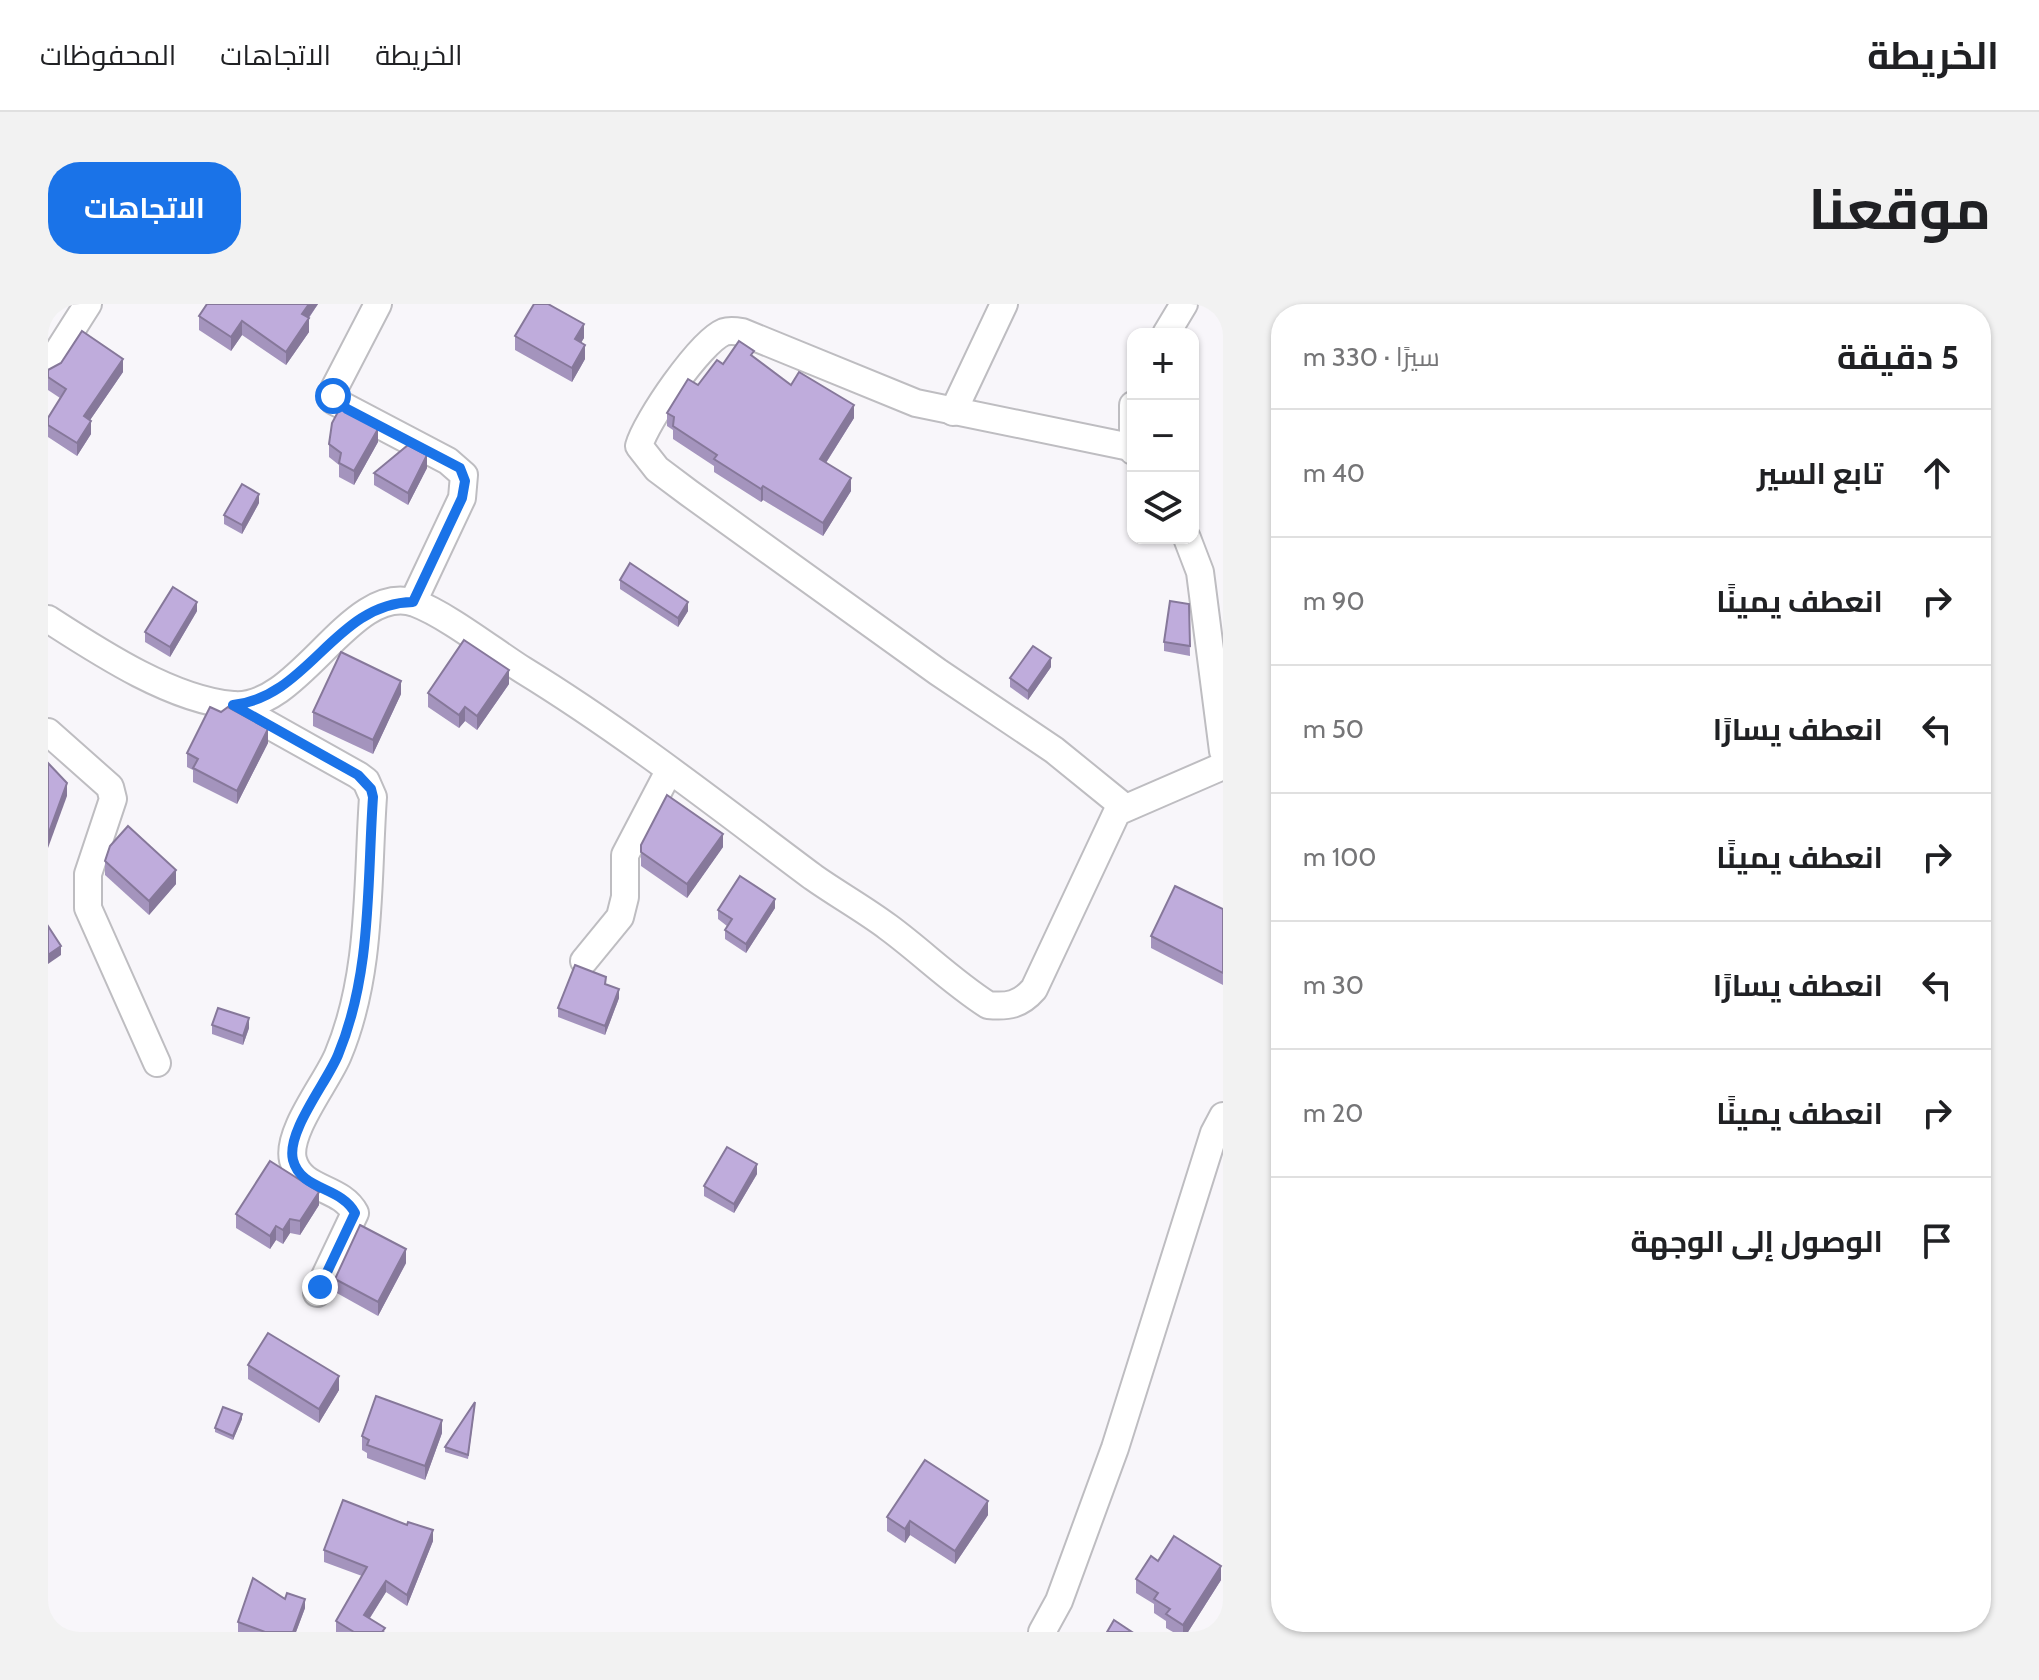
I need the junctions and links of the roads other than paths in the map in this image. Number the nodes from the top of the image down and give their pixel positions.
1 (88, 304) edge
2 (378, 304) edge
3 (1004, 304) edge
4 (1184, 304) edge
5 (1170, 328) edge
6 (48, 367) edge
7 (953, 412) junction
8 (1127, 448) edge
9 (1191, 544) edge
10 (1211, 573) edge
11 (413, 602) junction
12 (48, 619) edge
13 (233, 705) junction
14 (48, 732) edge
15 (1223, 751) edge
16 (1223, 766) edge
17 (669, 771) junction
18 (1123, 806) junction
19 (584, 961) dead end
20 (157, 1063) dead end
21 (1223, 1116) edge
22 (317, 1293) dead end
23 (1042, 1632) edge

1 - 6 street
2 - 11 street
3 - 7 street
4 - 5 street
7 - 8 street
7 - 18 street
9 - 10 street
10 - 15 street
11 - 13 street
11 - 17 street
12 - 13 street
13 - 22 street
14 - 20 street
16 - 18 street
17 - 18 street
17 - 19 street
21 - 23 street

